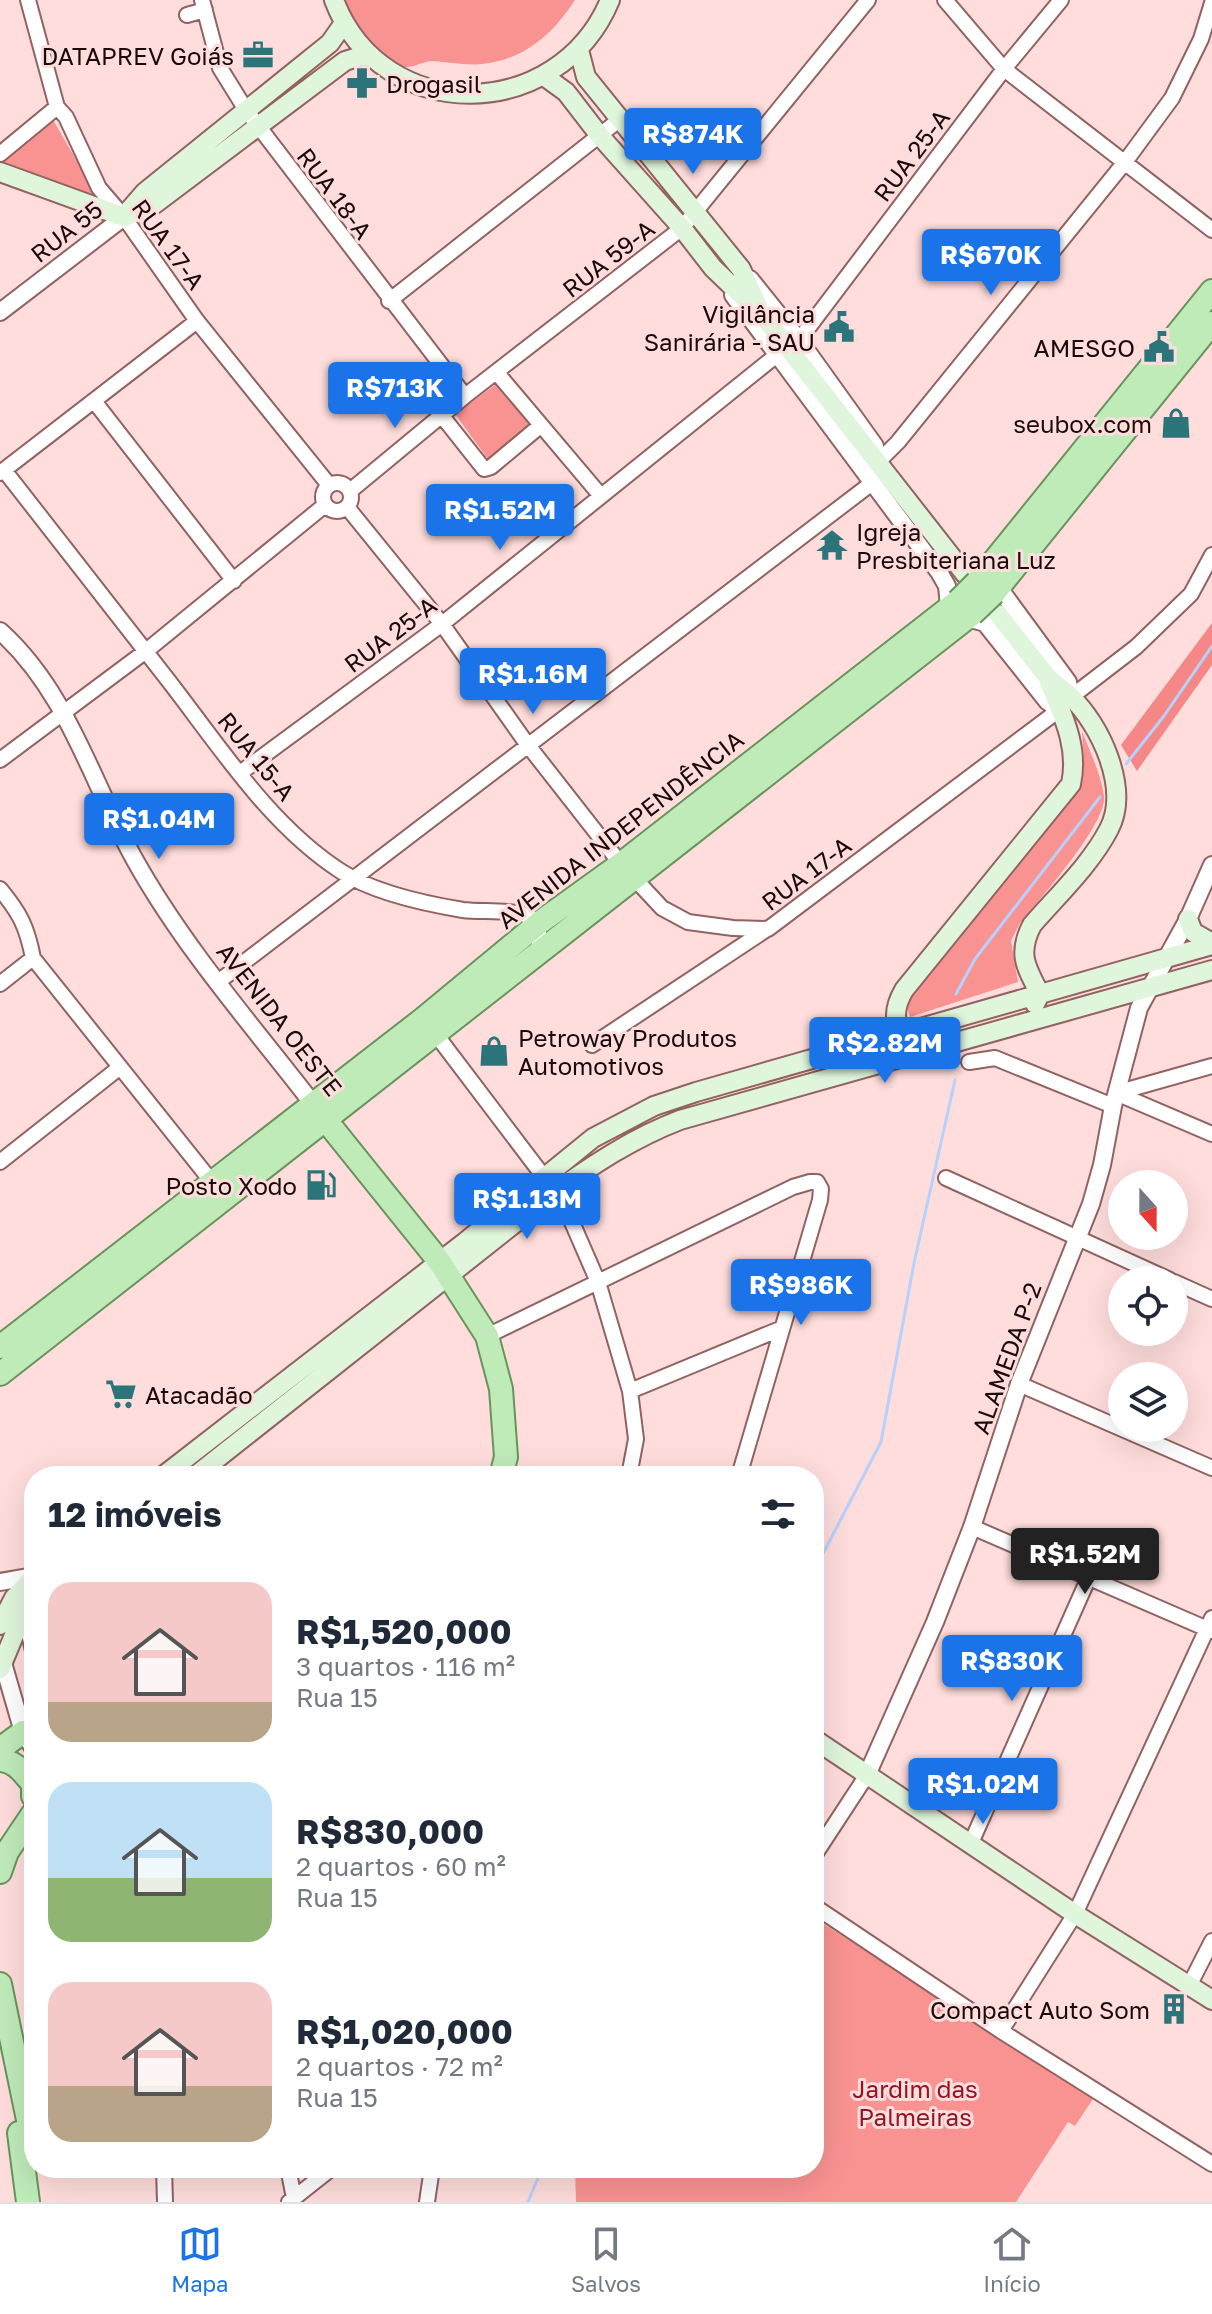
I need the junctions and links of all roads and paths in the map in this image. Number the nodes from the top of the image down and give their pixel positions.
1 (28, 0) edge
2 (334, 0) edge
3 (610, 0) edge
4 (868, 0) edge
5 (945, 0) edge
6 (1061, 0) edge
7 (1212, 3) edge
8 (203, 5) edge
9 (187, 15) dead end
10 (344, 23) junction
11 (579, 50) junction
12 (371, 56) junction
13 (1004, 69) junction
14 (544, 76) junction
15 (57, 107) junction
16 (246, 110) junction
17 (619, 120) junction
18 (257, 126) junction
19 (600, 136) junction
20 (0, 154) edge
21 (1125, 162) junction
22 (0, 172) edge
23 (696, 212) junction
24 (124, 217) junction
25 (682, 228) junction
26 (1212, 230) edge
27 (713, 268) junction
28 (741, 269) junction
29 (1212, 291) edge
30 (389, 301) junction
31 (0, 312) edge
32 (763, 316) junction
33 (197, 321) junction
34 (1212, 323) edge
35 (799, 340) junction
36 (778, 354) junction
37 (497, 373) junction
38 (1145, 390) junction
39 (465, 396) junction
40 (94, 401) junction
41 (442, 416) junction
42 (540, 426) junction
43 (883, 457) junction
44 (2, 472) edge
45 (872, 483) junction
46 (329, 485) junction
47 (350, 491) junction
48 (601, 496) junction
49 (325, 505) junction
50 (347, 507) junction
51 (1212, 555) edge
52 (234, 581) junction
53 (986, 587) junction
54 (962, 610) junction
55 (442, 624) junction
56 (2, 631) edge
57 (146, 651) junction
58 (1065, 704) junction
59 (63, 711) junction
60 (527, 744) junction
61 (0, 760) edge
62 (240, 773) junction
63 (1212, 865) edge
64 (628, 872) junction
65 (355, 880) junction
66 (0, 889) edge
67 (1188, 919) junction
68 (539, 923) junction
69 (768, 929) junction
70 (1212, 944) edge
71 (539, 952) junction
72 (33, 958) junction
73 (1164, 958) junction
74 (1212, 970) edge
75 (218, 982) junction
76 (0, 984) edge
77 (1148, 989) junction
78 (1040, 994) junction
79 (429, 1026) junction
80 (901, 1034) junction
81 (971, 1039) junction
82 (592, 1045) dead end
83 (930, 1050) junction
84 (969, 1062) dead end
85 (1212, 1066) edge
86 (119, 1068) junction
87 (1114, 1099) junction
88 (318, 1112) junction
89 (1212, 1134) edge
90 (0, 1162) edge
91 (946, 1178) dead end
92 (212, 1182) junction
93 (549, 1185) junction
94 (1077, 1238) junction
95 (1139, 1266) edge
96 (444, 1269) junction
97 (598, 1282) junction
98 (1188, 1288) edge
99 (1212, 1299) edge
100 (780, 1329) junction
101 (487, 1336) junction
102 (0, 1347) edge
103 (0, 1374) edge
104 (1019, 1384) junction
105 (630, 1391) junction
106 (503, 1432) junction
107 (177, 1466) edge
108 (207, 1466) edge
109 (490, 1466) edge
110 (504, 1466) edge
111 (631, 1466) edge
112 (742, 1466) edge
113 (1212, 1468) edge
114 (972, 1527) junction
115 (1089, 1577) junction
116 (24, 1578) edge
117 (0, 1582) edge
118 (24, 1587) edge
119 (24, 1610) edge
120 (4, 1625) edge
121 (1210, 1626) edge
122 (24, 1643) edge
123 (1, 1662) edge
124 (24, 1721) edge
125 (24, 1739) edge
126 (824, 1746) edge
127 (0, 1749) edge
128 (0, 1760) edge
129 (24, 1773) edge
130 (867, 1775) junction
131 (24, 1808) edge
132 (24, 1820) edge
133 (824, 1841) edge
134 (971, 1843) junction
135 (0, 1844) edge
136 (0, 1872) edge
137 (824, 1913) edge
138 (1075, 1914) junction
139 (1212, 1941) edge
140 (0, 1984) edge
141 (1189, 1986) junction
142 (1212, 2000) edge
143 (1001, 2031) junction
144 (0, 2038) edge
145 (24, 2052) edge
146 (24, 2164) edge
147 (1212, 2164) edge
148 (25, 2178) edge
149 (38, 2178) edge
150 (164, 2178) edge
151 (289, 2178) edge
152 (320, 2178) edge
153 (431, 2178) edge
154 (292, 2200) edge
155 (28, 2202) edge
156 (39, 2202) edge
157 (165, 2202) edge
158 (427, 2202) edge

1 - 15 street, RUA 17-A
2 - 10 main road
3 - 11 main road
4 - 23 street, RUA 59-A
5 - 13 street
6 - 13 street, RUA 25-A
7 - 21 street
8 - 9 street
8 - 16 street, RUA 18-A
10 - 12 main road
10 - 16 main road
11 - 14 main road
11 - 17 main road
12 - 14 main road
12 - 18 main road
13 - 21 street
13 - 35 street, RUA 25-A
14 - 19 main road
15 - 20 street
15 - 24 street, RUA 17-A
16 - 18 street, RUA 18-A
16 - 24 main road
17 - 19 street
17 - 23 main road
18 - 24 main road
18 - 30 street, RUA 18-A
19 - 25 main road
19 - 30 street
21 - 26 street
21 - 43 street
22 - 24 main road
23 - 25 street, RUA 59-A
23 - 28 main road
24 - 31 street, RUA 55
24 - 33 street, RUA 17-A
25 - 27 main road
25 - 37 street, RUA 59-A
27 - 32 main road
27 - 36 street
28 - 32 main road
28 - 35 street
29 - 38 main road, AVENIDA INDEPENDÊNCIA
30 - 39 street, RUA 18-A
32 - 53 main road
33 - 40 street
33 - 46 street, RUA 17-A
34 - 38 main road, AVENIDA INDEPENDÊNCIA
35 - 43 street
36 - 45 street
36 - 48 street, RUA 25-A
37 - 39 street, RUA 59-A
37 - 42 street
38 - 53 main road, AVENIDA INDEPENDÊNCIA
39 - 41 street, RUA 59-A
40 - 44 street
40 - 52 street
41 - 42 street
41 - 47 street, RUA 59-A
42 - 48 street
43 - 53 street
44 - 57 street, RUA 15-A
45 - 54 street
45 - 60 street
46 - 47 street
46 - 49 street
47 - 50 street
48 - 55 street, RUA 25-A
49 - 50 street
49 - 52 street
50 - 55 street, RUA 17-A
51 - 58 street
52 - 57 street
53 - 54 main road, AVENIDA INDEPENDÊNCIA, bridge
53 - 58 main road
53 - 58 street
54 - 58 street
54 - 64 main road, AVENIDA INDEPENDÊNCIA
55 - 60 street, RUA 17-A
55 - 62 street, RUA 25-A
56 - 59 street, AVENIDA OESTE
57 - 59 street
57 - 62 street, RUA 15-A
58 - 69 street, RUA 17-A
58 - 78 main road
58 - 80 main road
59 - 61 street
59 - 75 street, AVENIDA OESTE
60 - 64 street, RUA 17-A
60 - 65 street
62 - 65 street, RUA 15-A
63 - 67 street, ALAMEDA P-2
64 - 68 main road, AVENIDA INDEPENDÊNCIA
64 - 69 street, RUA 17-A
64 - 71 main road, AVENIDA INDEPENDÊNCIA
65 - 68 street, RUA 15-A
65 - 75 street
66 - 72 street
67 - 70 main road
67 - 73 street, ALAMEDA P-2
68 - 71 street
68 - 79 main road, AVENIDA INDEPENDÊNCIA
69 - 82 street
70 - 73 main road
71 - 79 main road, AVENIDA INDEPENDÊNCIA
72 - 76 street
72 - 86 street
73 - 77 street, ALAMEDA P-2
73 - 78 main road
74 - 77 main road
75 - 88 street, AVENIDA OESTE
77 - 81 main road
77 - 87 street, ALAMEDA P-2
78 - 80 main road
78 - 81 main road
79 - 88 main road, AVENIDA INDEPENDÊNCIA
79 - 93 street
80 - 83 main road
80 - 93 main road
81 - 83 main road
83 - 93 main road
84 - 87 street
85 - 87 street
86 - 90 street
86 - 92 street
87 - 89 street
87 - 94 street, ALAMEDA P-2
88 - 92 main road, AVENIDA INDEPENDÊNCIA
88 - 96 main road, AVENIDA OESTE
88 - 103 main road, AVENIDA INDEPENDÊNCIA
91 - 94 street
92 - 102 main road, AVENIDA INDEPENDÊNCIA
93 - 96 main road
93 - 97 street
94 - 95 street
94 - 104 street, ALAMEDA P-2
96 - 101 main road, AVENIDA OESTE
96 - 107 main road
96 - 108 main road
97 - 100 street
97 - 101 street
97 - 105 street
98 - 99 street
100 - 105 street
100 - 112 street
101 - 106 main road, AVENIDA OESTE
104 - 113 street
104 - 114 street, ALAMEDA P-2
105 - 111 street
106 - 109 main road, AVENIDA OESTE
106 - 110 main road, AVENIDA OESTE
114 - 115 street
114 - 130 street, ALAMEDA P-2
115 - 121 street
115 - 134 street
116 - 117 street
118 - 120 main road
119 - 120 main road
120 - 122 street
120 - 123 main road
121 - 138 street
123 - 124 street
125 - 127 main road
126 - 130 main road
128 - 129 main road
130 - 133 street, ALAMEDA P-2
130 - 134 main road
131 - 135 main road
132 - 136 main road
134 - 138 main road
137 - 143 street
138 - 141 main road
138 - 143 street
139 - 141 street
140 - 145 main road
141 - 142 main road
143 - 147 street
144 - 146 main road
148 - 155 main road
149 - 156 main road
150 - 157 street
151 - 154 street
152 - 154 street
153 - 158 street

